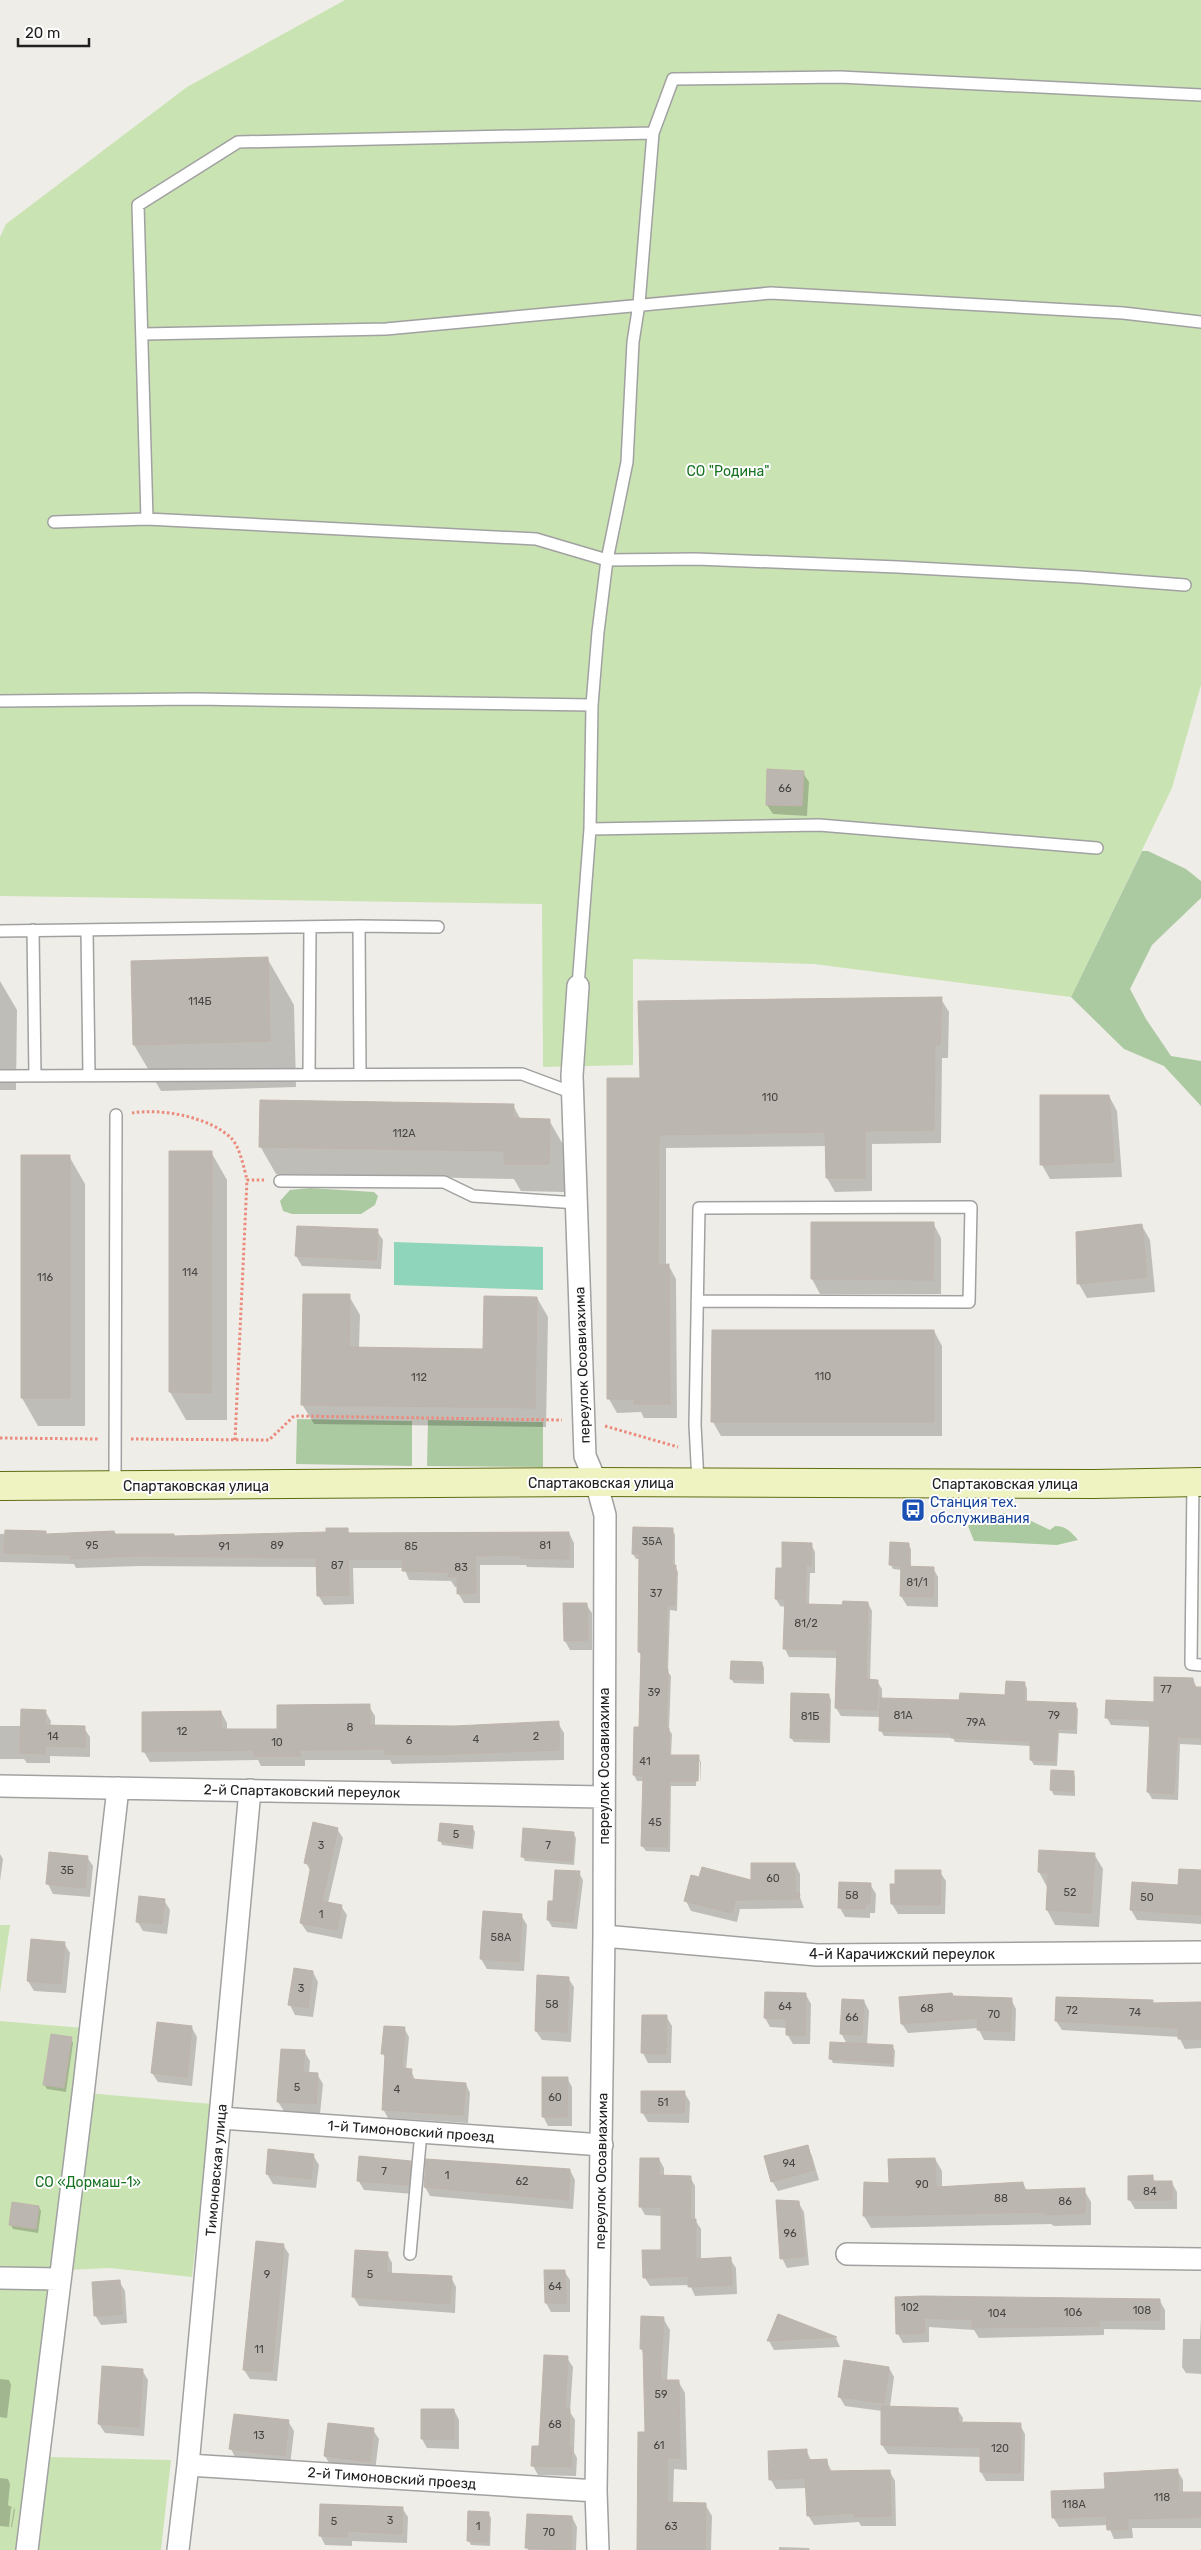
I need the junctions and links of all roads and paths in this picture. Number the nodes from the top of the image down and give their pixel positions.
1 (1201, 95) edge
2 (653, 133) junction
3 (639, 304) junction
4 (1201, 322) edge
5 (142, 334) junction
6 (147, 519) junction
7 (54, 522) dead end
8 (607, 560) junction
9 (1185, 585) dead end
10 (0, 701) edge
11 (592, 705) junction
12 (590, 830) junction
13 (1097, 848) dead end
14 (359, 926) junction
15 (310, 927) junction
16 (438, 927) dead end
17 (0, 930) edge
18 (33, 930) junction
19 (87, 930) junction
20 (578, 986) joint
21 (310, 1074) junction
22 (360, 1074) junction
23 (0, 1076) edge
24 (35, 1076) junction
25 (89, 1076) junction
26 (573, 1093) junction
27 (116, 1115) joint
28 (247, 1180) junction
29 (280, 1181) joint
30 (577, 1203) junction
31 (697, 1301) junction
32 (584, 1420) junction
33 (0, 1438) edge
34 (115, 1439) junction
35 (235, 1440) junction
36 (697, 1452) junction
37 (596, 1482) junction
38 (698, 1482) junction
39 (1197, 1482) edge
40 (0, 1486) edge
41 (115, 1486) junction
42 (1201, 1665) edge
43 (0, 1786) edge
44 (118, 1788) junction
45 (250, 1790) junction
46 (603, 1797) junction
47 (604, 1936) junction
48 (1201, 1952) edge
49 (221, 2118) junction
50 (420, 2132) junction
51 (602, 2145) junction
52 (410, 2254) dead end
53 (847, 2254) dead end
54 (1201, 2259) edge
55 (0, 2278) edge
56 (58, 2279) junction
57 (188, 2465) junction
58 (596, 2491) junction
59 (27, 2550) edge
60 (178, 2550) edge
61 (598, 2550) edge

1 - 2 lane
2 - 3 lane
2 - 5 lane
3 - 4 lane
3 - 5 lane
3 - 8 lane
5 - 6 lane
6 - 7 lane
6 - 8 lane
8 - 9 lane
8 - 11 lane
10 - 11 lane
11 - 12 lane
12 - 13 lane
12 - 20 lane
14 - 15 lane
14 - 16 lane
14 - 22 lane
15 - 19 lane
15 - 21 lane
17 - 18 lane
18 - 19 lane
18 - 24 lane
19 - 25 lane
20 - 26 street, переулок Осоавиахима
21 - 22 lane
21 - 25 lane
22 - 26 lane
23 - 24 lane
24 - 25 lane
26 - 30 street, переулок Осоавиахима
27 - 28 path
27 - 34 lane
28 - 29 path
28 - 35 path
29 - 30 lane
30 - 32 street, переулок Осоавиахима
31 - 31 lane
31 - 36 lane
32 - 35 path
32 - 36 path
32 - 37 street, переулок Осоавиахима
33 - 34 path
34 - 35 path
34 - 41 lane
36 - 38 lane
37 - 38 street, Спартаковская улица
37 - 41 street, Спартаковская улица
37 - 46 street, переулок Осоавиахима
38 - 39 street, Спартаковская улица
39 - 42 lane
40 - 41 street, Спартаковская улица
43 - 44 street, 2-й Спартаковский переулок
44 - 45 street, 2-й Спартаковский переулок
44 - 56 street
45 - 46 street, 2-й Спартаковский переулок
45 - 49 street, Тимоновская улица
46 - 47 street, переулок Осоавиахима
47 - 48 street, 4-й Карачижский переулок
47 - 51 street, переулок Осоавиахима
49 - 50 street, 1-й Тимоновский проезд
49 - 57 street, Тимоновская улица
50 - 51 street, 1-й Тимоновский проезд
50 - 52 lane
51 - 58 street, переулок Осоавиахима
53 - 54 street
55 - 56 street
56 - 59 street
57 - 58 street, 2-й Тимоновский проезд
57 - 60 street, Тимоновская улица
58 - 61 street, переулок Осоавиахима

